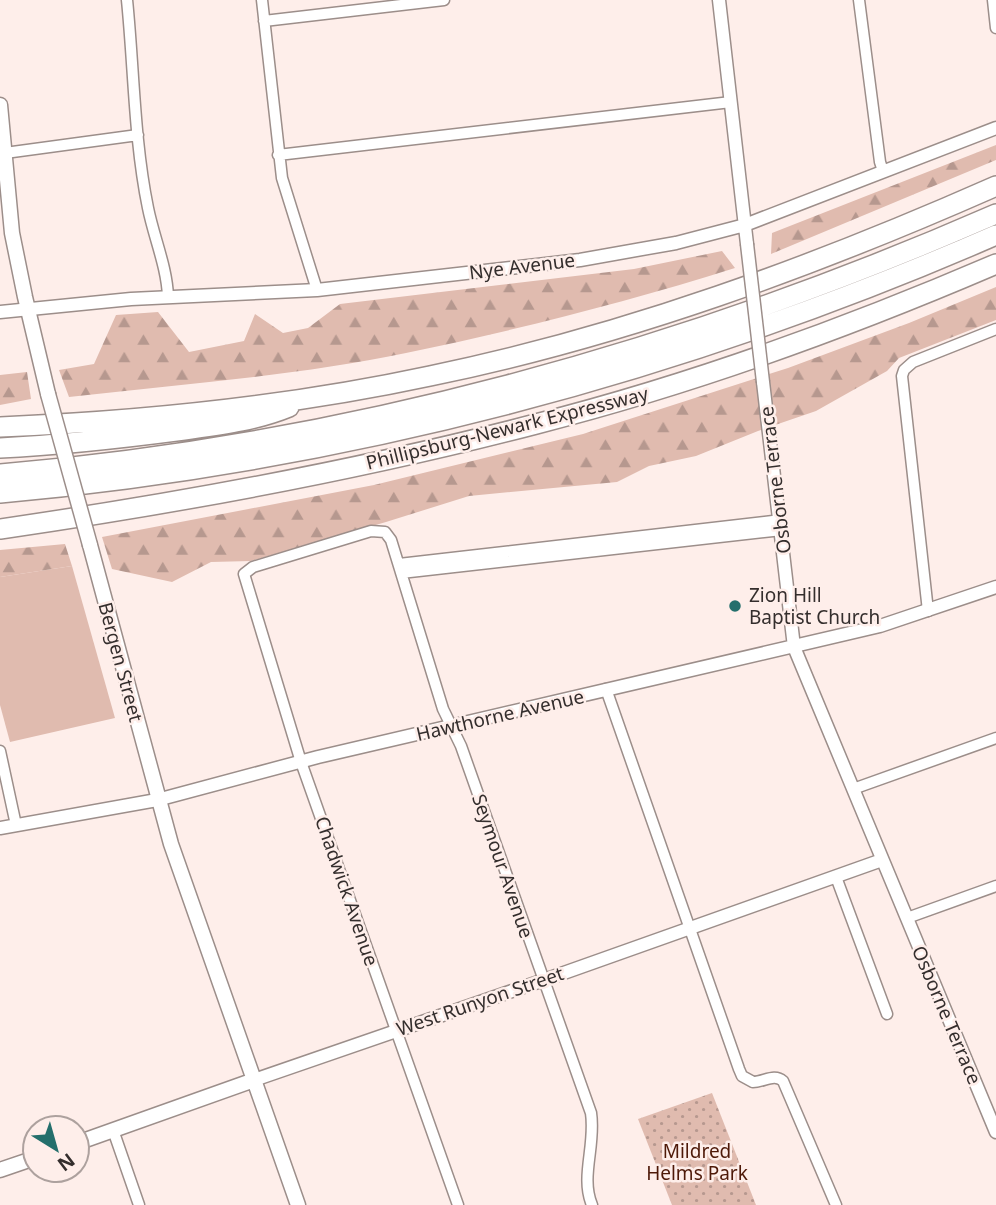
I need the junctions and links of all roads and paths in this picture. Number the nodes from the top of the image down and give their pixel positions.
1 (127, 0) edge
2 (262, 0) edge
3 (444, 0) edge
4 (719, 0) edge
5 (859, 0) edge
6 (993, 0) edge
7 (264, 21) junction
8 (996, 28) edge
9 (731, 102) junction
10 (0, 105) edge
11 (996, 128) edge
12 (138, 135) junction
13 (5, 153) junction
14 (278, 155) junction
15 (883, 171) junction
16 (996, 186) edge
17 (996, 214) edge
18 (745, 225) junction
19 (996, 235) edge
20 (996, 264) edge
21 (317, 290) junction
22 (168, 297) junction
23 (27, 309) junction
24 (0, 312) edge
25 (996, 329) edge
26 (316, 397) junction
27 (0, 427) edge
28 (0, 448) edge
29 (0, 463) edge
30 (84, 465) junction
31 (0, 474) edge
32 (119, 479) junction
33 (0, 493) edge
34 (0, 499) edge
35 (123, 509) junction
36 (0, 520) edge
37 (781, 525) junction
38 (0, 529) edge
39 (400, 568) junction
40 (244, 574) joint
41 (996, 587) edge
42 (928, 611) junction
43 (794, 646) junction
44 (606, 689) junction
45 (452, 727) junction
46 (996, 738) edge
47 (0, 751) edge
48 (301, 761) junction
49 (853, 789) junction
50 (158, 800) junction
51 (16, 825) junction
52 (0, 828) edge
53 (882, 860) junction
54 (836, 877) junction
55 (996, 886) edge
56 (907, 918) junction
57 (690, 928) junction
58 (544, 980) junction
59 (887, 1014) dead end
60 (396, 1030) junction
61 (254, 1080) junction
62 (113, 1130) junction
63 (996, 1132) edge
64 (91, 1138) edge
65 (21, 1163) edge
66 (0, 1170) edge
67 (139, 1205) edge
68 (298, 1205) edge
69 (458, 1205) edge
70 (592, 1205) edge
71 (836, 1205) edge

1 - 12 street
2 - 7 street
3 - 7 street
4 - 9 street, Osborne Terrace
5 - 15 street
6 - 8 street
7 - 14 street
9 - 14 street
9 - 18 street, Osborne Terrace
10 - 13 main road, Bergen Street
11 - 15 street, Nye Avenue
12 - 13 street
12 - 22 street
13 - 23 main road, Bergen Street
14 - 21 street
15 - 18 street, Nye Avenue
16 - 26 highway
17 - 30 highway
18 - 21 street, Nye Avenue
18 - 37 street, Osborne Terrace, bridge
19 - 32 highway, Phillipsburg-Newark Expressway
20 - 35 highway, Phillipsburg-Newark Expressway
21 - 22 street, Nye Avenue
22 - 23 street, Nye Avenue
23 - 24 street, Nye Avenue
23 - 50 main road, Bergen Street, bridge
25 - 42 street
26 - 27 highway
26 - 28 highway
29 - 30 highway
30 - 31 highway
32 - 33 highway, Phillipsburg-Newark Expressway
32 - 34 highway
35 - 36 highway
35 - 38 highway, Phillipsburg-Newark Expressway
37 - 39 street
37 - 43 street, Osborne Terrace
39 - 40 street, Seymour Avenue
39 - 45 street, Seymour Avenue
40 - 48 street, Chadwick Avenue
41 - 42 street, Hawthorne Avenue
42 - 43 street, Hawthorne Avenue
43 - 44 street, Hawthorne Avenue
43 - 49 street, Osborne Terrace
44 - 45 street, Hawthorne Avenue
44 - 57 street
45 - 48 street, Hawthorne Avenue
45 - 58 street, Seymour Avenue
46 - 49 street
47 - 51 street
48 - 50 street, Hawthorne Avenue
48 - 60 street, Chadwick Avenue
49 - 53 street, Osborne Terrace
50 - 51 street, Hawthorne Avenue
50 - 61 main road, Bergen Street
51 - 52 street, Hawthorne Avenue
53 - 54 street, West Runyon Street
53 - 56 street, Osborne Terrace
54 - 57 street, West Runyon Street
54 - 59 street
55 - 56 street
56 - 63 street, Osborne Terrace
57 - 58 street, West Runyon Street
57 - 71 street
58 - 60 street, West Runyon Street
58 - 70 street, Seymour Avenue
60 - 61 street, West Runyon Street
60 - 69 street, Chadwick Avenue
61 - 62 main road, West Runyon Street
61 - 68 main road, Bergen Street
62 - 64 main road, West Runyon Street
62 - 67 street
65 - 66 main road

